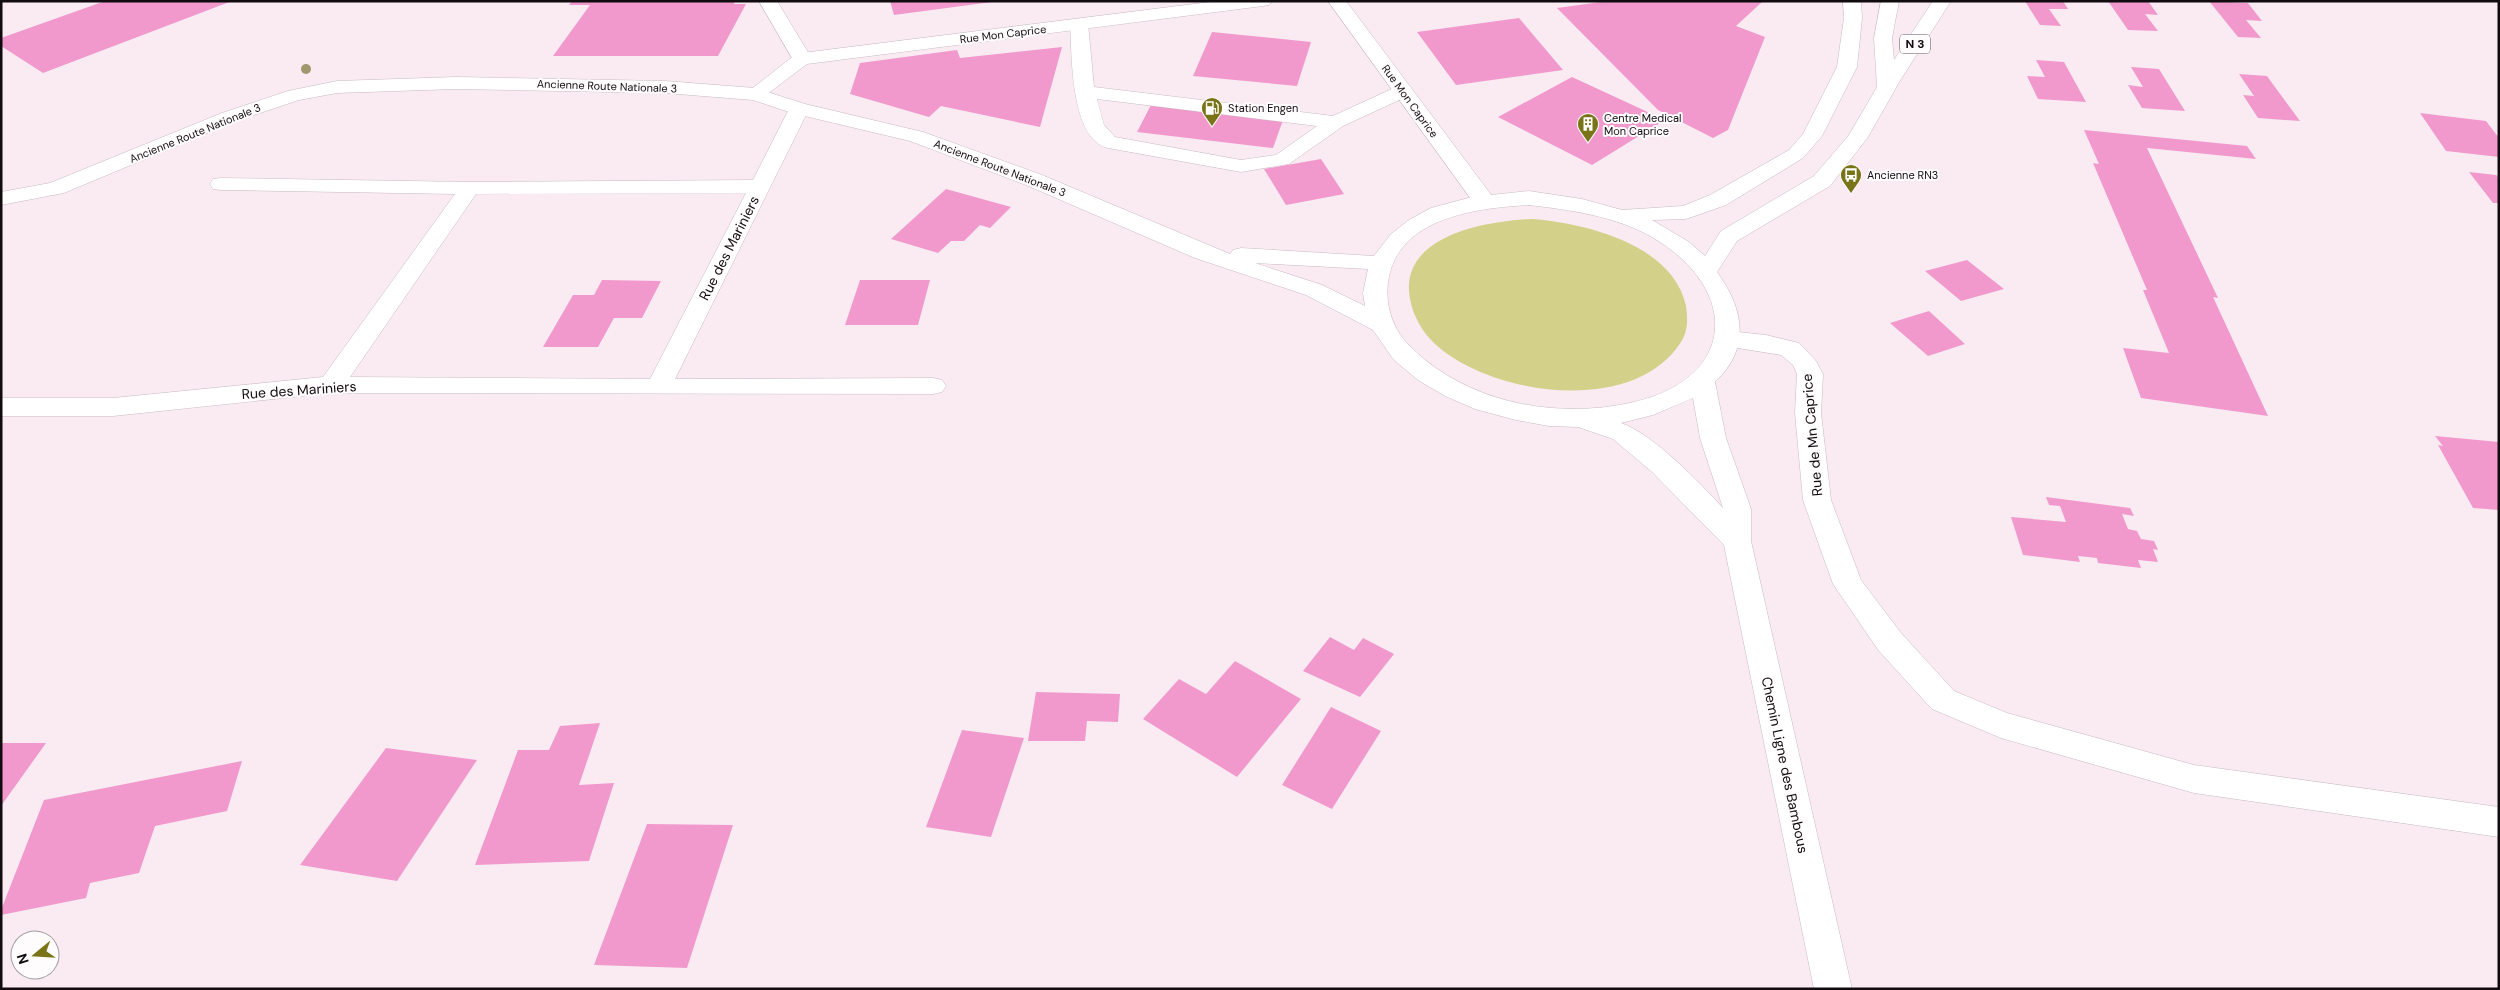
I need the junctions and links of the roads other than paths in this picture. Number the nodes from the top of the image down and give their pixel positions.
1 (768, 1) edge
2 (1263, 1) edge
3 (1337, 1) edge
4 (1852, 1) edge
5 (1890, 1) edge
6 (1942, 1) edge
7 (1079, 24) junction
8 (1883, 38) junction
9 (802, 59) junction
10 (1847, 67) junction
11 (1887, 86) junction
12 (1403, 90) junction
13 (1085, 92) junction
14 (755, 94) junction
15 (799, 109) junction
16 (1336, 122) junction
17 (221, 184) dead end
18 (760, 186) junction
19 (470, 188) junction
20 (1, 199) edge
21 (1484, 201) junction
22 (1621, 215) junction
23 (1203, 253) junction
24 (1380, 263) junction
25 (1707, 270) junction
26 (1382, 325) junction
27 (1728, 339) junction
28 (1702, 381) junction
29 (331, 385) junction
30 (658, 386) junction
31 (933, 386) dead end
32 (1, 407) edge
33 (1580, 418) junction
34 (1737, 541) junction
35 (2499, 822) edge
36 (1833, 989) edge

1 - 9 main road
2 - 7 main road, Rue Mon Caprice
3 - 12 main road, Rue Mon Caprice
4 - 10 main road, N 3
5 - 8 main road, N 3
6 - 11 main road, N 3
7 - 9 main road, Rue Mon Caprice
7 - 13 main road
8 - 10 main road, N 3
8 - 11 main road, N 3
9 - 14 main road, Rue Mon Caprice
10 - 22 main road, N 3
11 - 25 main road, N 3
12 - 16 main road
12 - 21 main road, Rue Mon Caprice
13 - 16 main road
13 - 16 main road
14 - 15 main road, Ancienne Route Nationale 3
14 - 20 main road, Ancienne Route Nationale 3
15 - 18 main road, Rue des Mariniers
15 - 23 main road, Ancienne Route Nationale 3
17 - 19 main road
18 - 19 main road
18 - 30 main road, Rue des Mariniers
19 - 29 main road
21 - 22 main road
21 - 24 main road
22 - 25 main road
23 - 24 main road, Ancienne Route Nationale 3
23 - 26 main road, Ancienne Route Nationale 3
24 - 26 main road
25 - 27 main road
26 - 33 main road
27 - 28 main road
27 - 35 main road, Rue de Mn Caprice
28 - 33 main road
28 - 34 main road, Chemin Ligne des Bambous
29 - 30 main road, Rue des Mariniers
29 - 32 main road, Rue des Mariniers
30 - 31 main road, Rue des Mariniers
33 - 34 main road, Chemin Ligne des Bambous
34 - 36 main road, Chemin Ligne des Bambous

